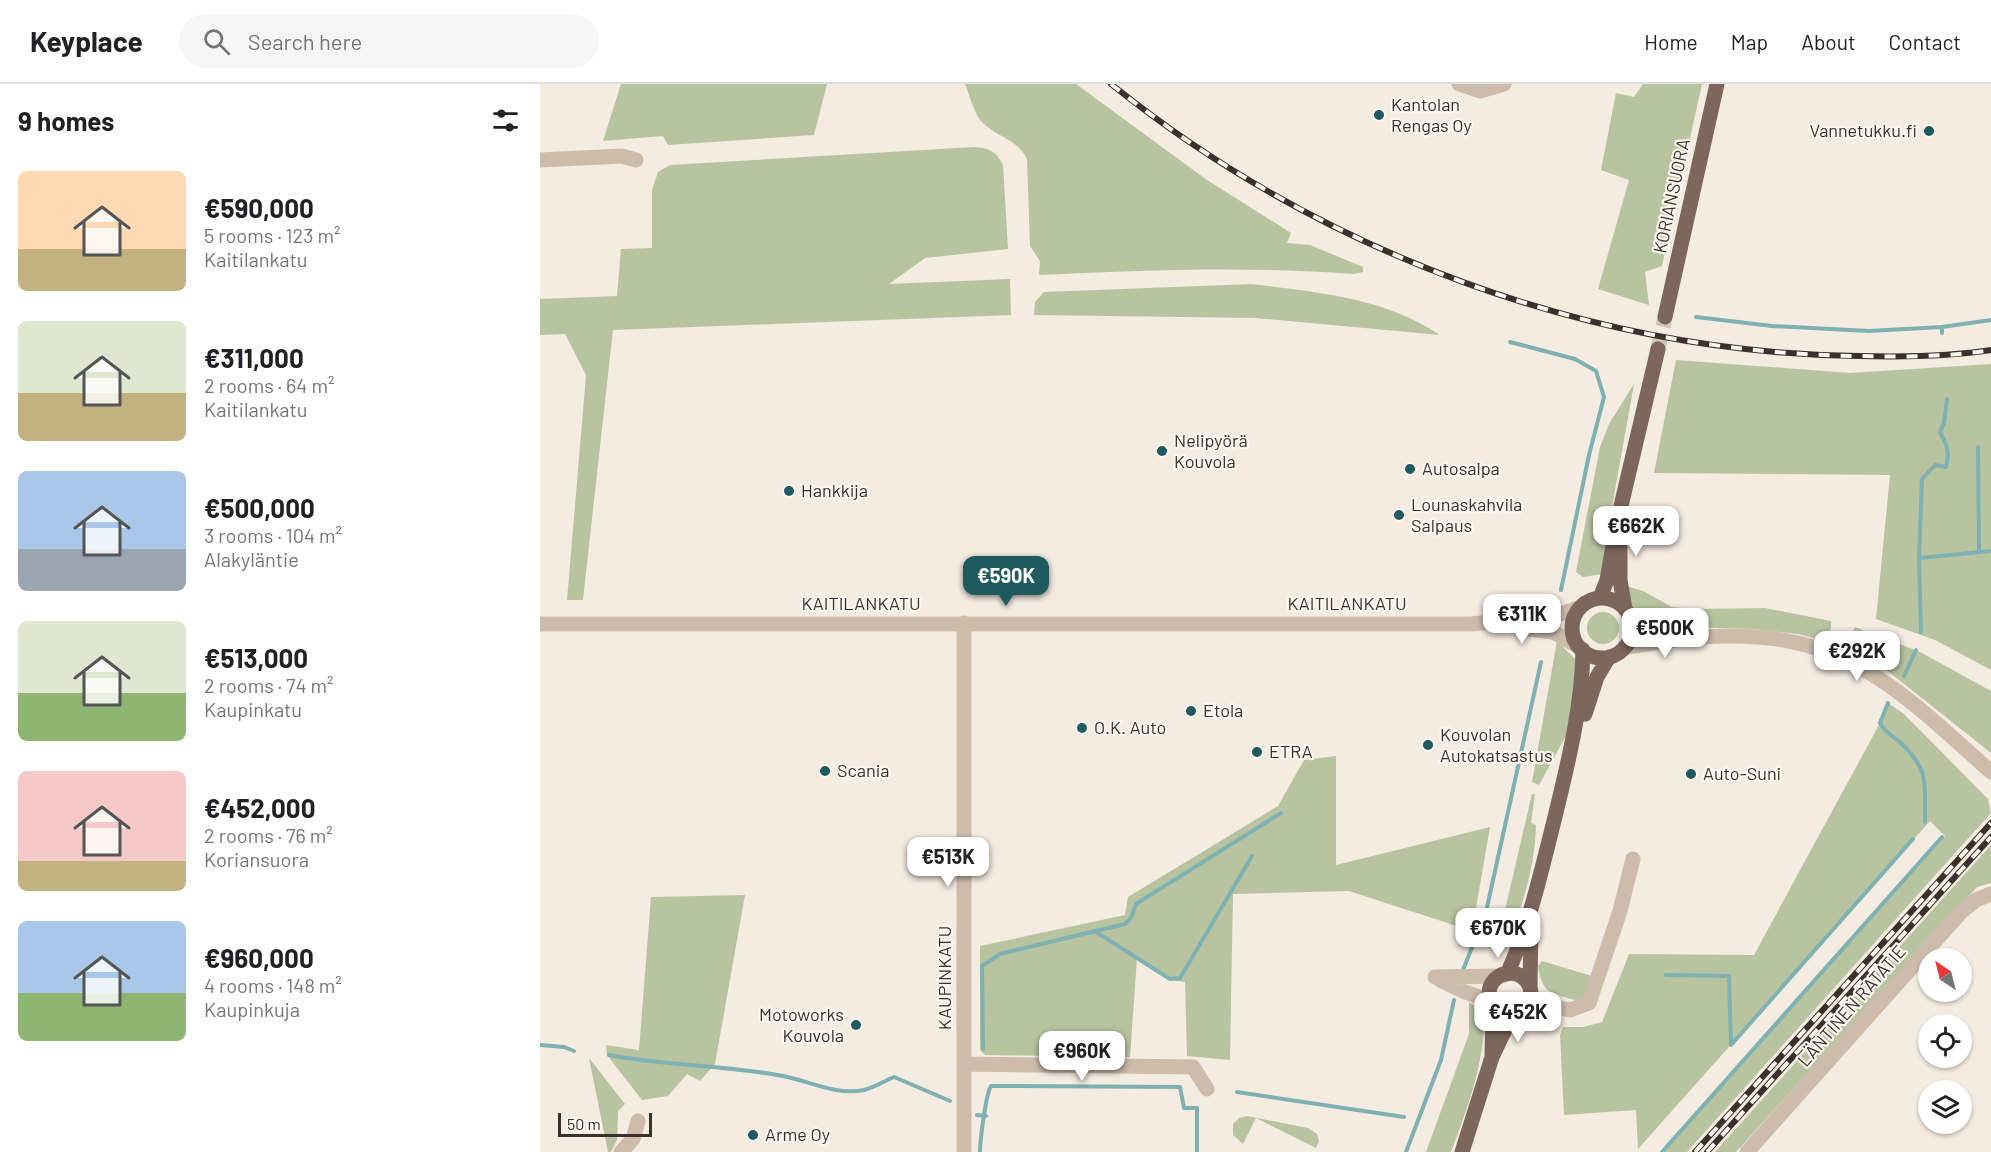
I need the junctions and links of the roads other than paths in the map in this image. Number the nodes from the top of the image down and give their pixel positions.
1 (1459, 84) edge
2 (1504, 84) edge
3 (1717, 84) edge
4 (540, 160) edge
5 (636, 160) dead end
6 (1665, 317) tunnel mouth
7 (1658, 349) tunnel mouth
8 (1622, 508) junction
9 (1600, 598) junction
10 (1581, 607) junction
11 (1628, 612) junction
12 (964, 623) junction
13 (540, 624) edge
14 (1471, 624) junction
15 (1702, 637) junction
16 (1625, 647) junction
17 (1582, 649) junction
18 (1609, 657) junction
19 (1572, 748) junction
20 (1991, 772) edge
21 (1633, 860) dead end
22 (1991, 894) edge
23 (1531, 915) junction
24 (1505, 975) junction
25 (1530, 994) junction
26 (1492, 1003) junction
27 (1512, 1015) junction
28 (1492, 1057) junction
29 (964, 1064) junction
30 (1207, 1089) dead end
31 (638, 1120) dead end
32 (621, 1152) edge
33 (964, 1152) edge
34 (1462, 1152) edge
35 (1747, 1152) edge

1 - 2 street
3 - 6 main road, KORIANSUORA
4 - 5 street
7 - 8 main road
8 - 9 main road
8 - 11 main road
9 - 10 main road
9 - 11 main road
10 - 14 street, KAITILANKATU
10 - 17 main road
11 - 15 street
11 - 16 main road
12 - 13 street, KAITILANKATU
12 - 14 street, KAITILANKATU
12 - 29 street, KAUPINKATU
14 - 17 street, KAITILANKATU
15 - 16 street
15 - 20 street
16 - 18 main road
17 - 18 main road
17 - 19 main road
18 - 19 main road
19 - 23 main road
21 - 25 street
22 - 35 street, LÄNTINEN RATATIE
23 - 24 main road
23 - 25 main road
24 - 25 main road
24 - 26 main road
24 - 26 street
25 - 27 main road
26 - 27 main road
26 - 28 main road
27 - 28 main road
28 - 34 main road
29 - 30 street
29 - 33 street, KAUPINKATU
31 - 32 street

